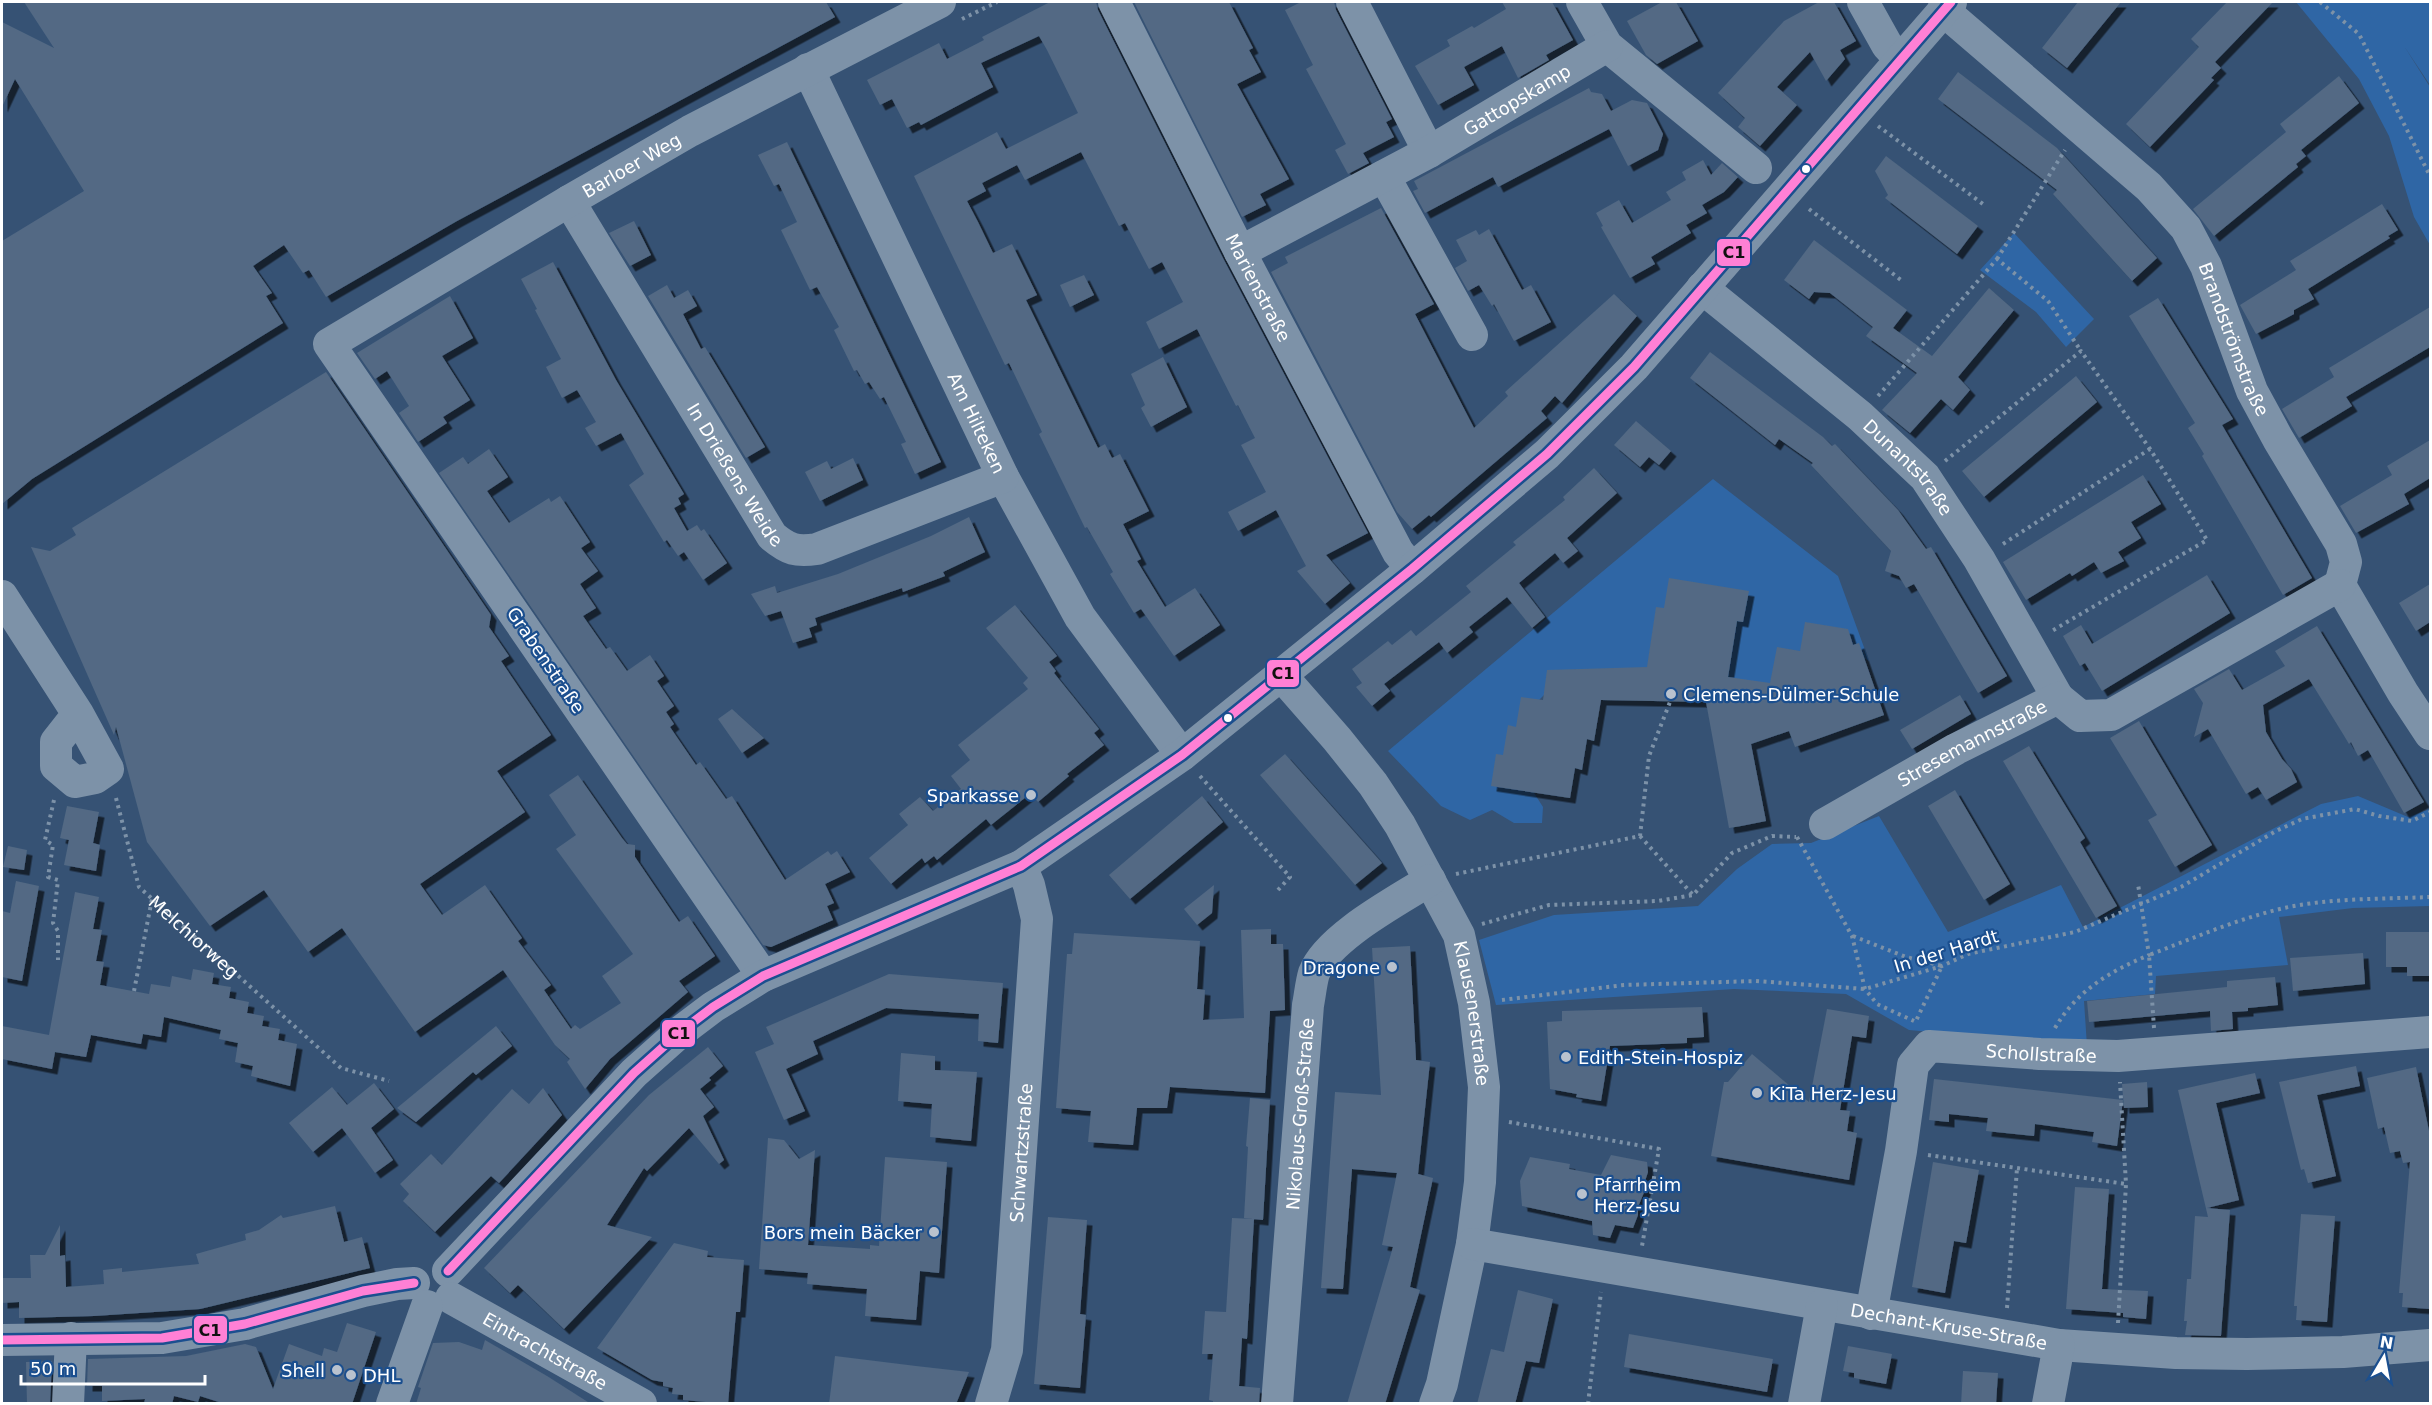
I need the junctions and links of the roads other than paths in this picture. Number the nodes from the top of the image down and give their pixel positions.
1 (940, 2) edge
2 (1114, 2) edge
3 (1352, 2) edge
4 (1582, 2) edge
5 (1863, 2) edge
6 (1947, 6) edge
7 (1607, 46) junction
8 (1900, 59) junction
9 (808, 69) junction
10 (1429, 152) junction
11 (1756, 168) dead end
12 (1384, 176) junction
13 (569, 201) junction
14 (1240, 252) junction
15 (1702, 288) junction
16 (1473, 335) dead end
17 (329, 344) joint
18 (1003, 477) junction
19 (1412, 569) junction
20 (2340, 585) junction
21 (2, 596) edge
22 (1281, 675) junction
23 (2058, 698) junction
24 (78, 714) junction
25 (2430, 734) edge
26 (1182, 755) junction
27 (1825, 824) road end
28 (1021, 866) junction
29 (1430, 880) junction
30 (763, 976) junction
31 (2430, 1032) edge
32 (1472, 1244) junction
33 (435, 1289) junction
34 (1822, 1305) junction
35 (1871, 1314) junction
36 (71, 1338) junction
37 (2, 1340) edge
38 (2059, 1345) junction
39 (2430, 1345) edge
40 (601, 1393) edge
41 (68, 1404) edge
42 (392, 1404) edge
43 (640, 1404) edge
44 (991, 1404) edge
45 (1277, 1404) edge
46 (1435, 1404) edge
47 (1804, 1404) edge
48 (2048, 1404) edge

1 - 9 street, Barloer Weg
2 - 14 street, Marienstraße
3 - 10 street
4 - 7 street
5 - 8 street
6 - 8 street
6 - 20 street, Brandströmstraße
7 - 10 street, Gattopskamp
7 - 11 street
8 - 15 street
9 - 13 street, Barloer Weg
9 - 18 street, Am Hilteken
10 - 12 street, Gattopskamp
12 - 14 street, Gattopskamp
12 - 16 street
13 - 17 street, Barloer Weg
13 - 18 street, In Drießens Weide
14 - 19 street, Marienstraße
15 - 19 street
15 - 23 street, Dunantstraße
17 - 30 street, Grabenstraße
18 - 26 street, Am Hilteken
19 - 22 street
20 - 23 street, Stresemannstraße
20 - 25 street
21 - 24 street
22 - 26 street
22 - 29 street, Klausenerstraße
23 - 27 street, Stresemannstraße
24 - 24 street
26 - 28 street
28 - 30 street
28 - 44 street, Schwartzstraße
29 - 32 street, Klausenerstraße
29 - 45 street, Nikolaus-Groß-Straße
30 - 33 street
31 - 35 street, Schollstraße
32 - 34 street, Dechant-Kruse-Straße
32 - 46 street, Klausenerstraße
33 - 36 street
33 - 40 street, Eintrachtstraße
33 - 42 street
34 - 35 street, Dechant-Kruse-Straße
34 - 47 street
35 - 38 street, Dechant-Kruse-Straße
36 - 37 street
36 - 41 street
38 - 39 street, Dechant-Kruse-Straße
38 - 48 street
40 - 43 street, Eintrachtstraße

